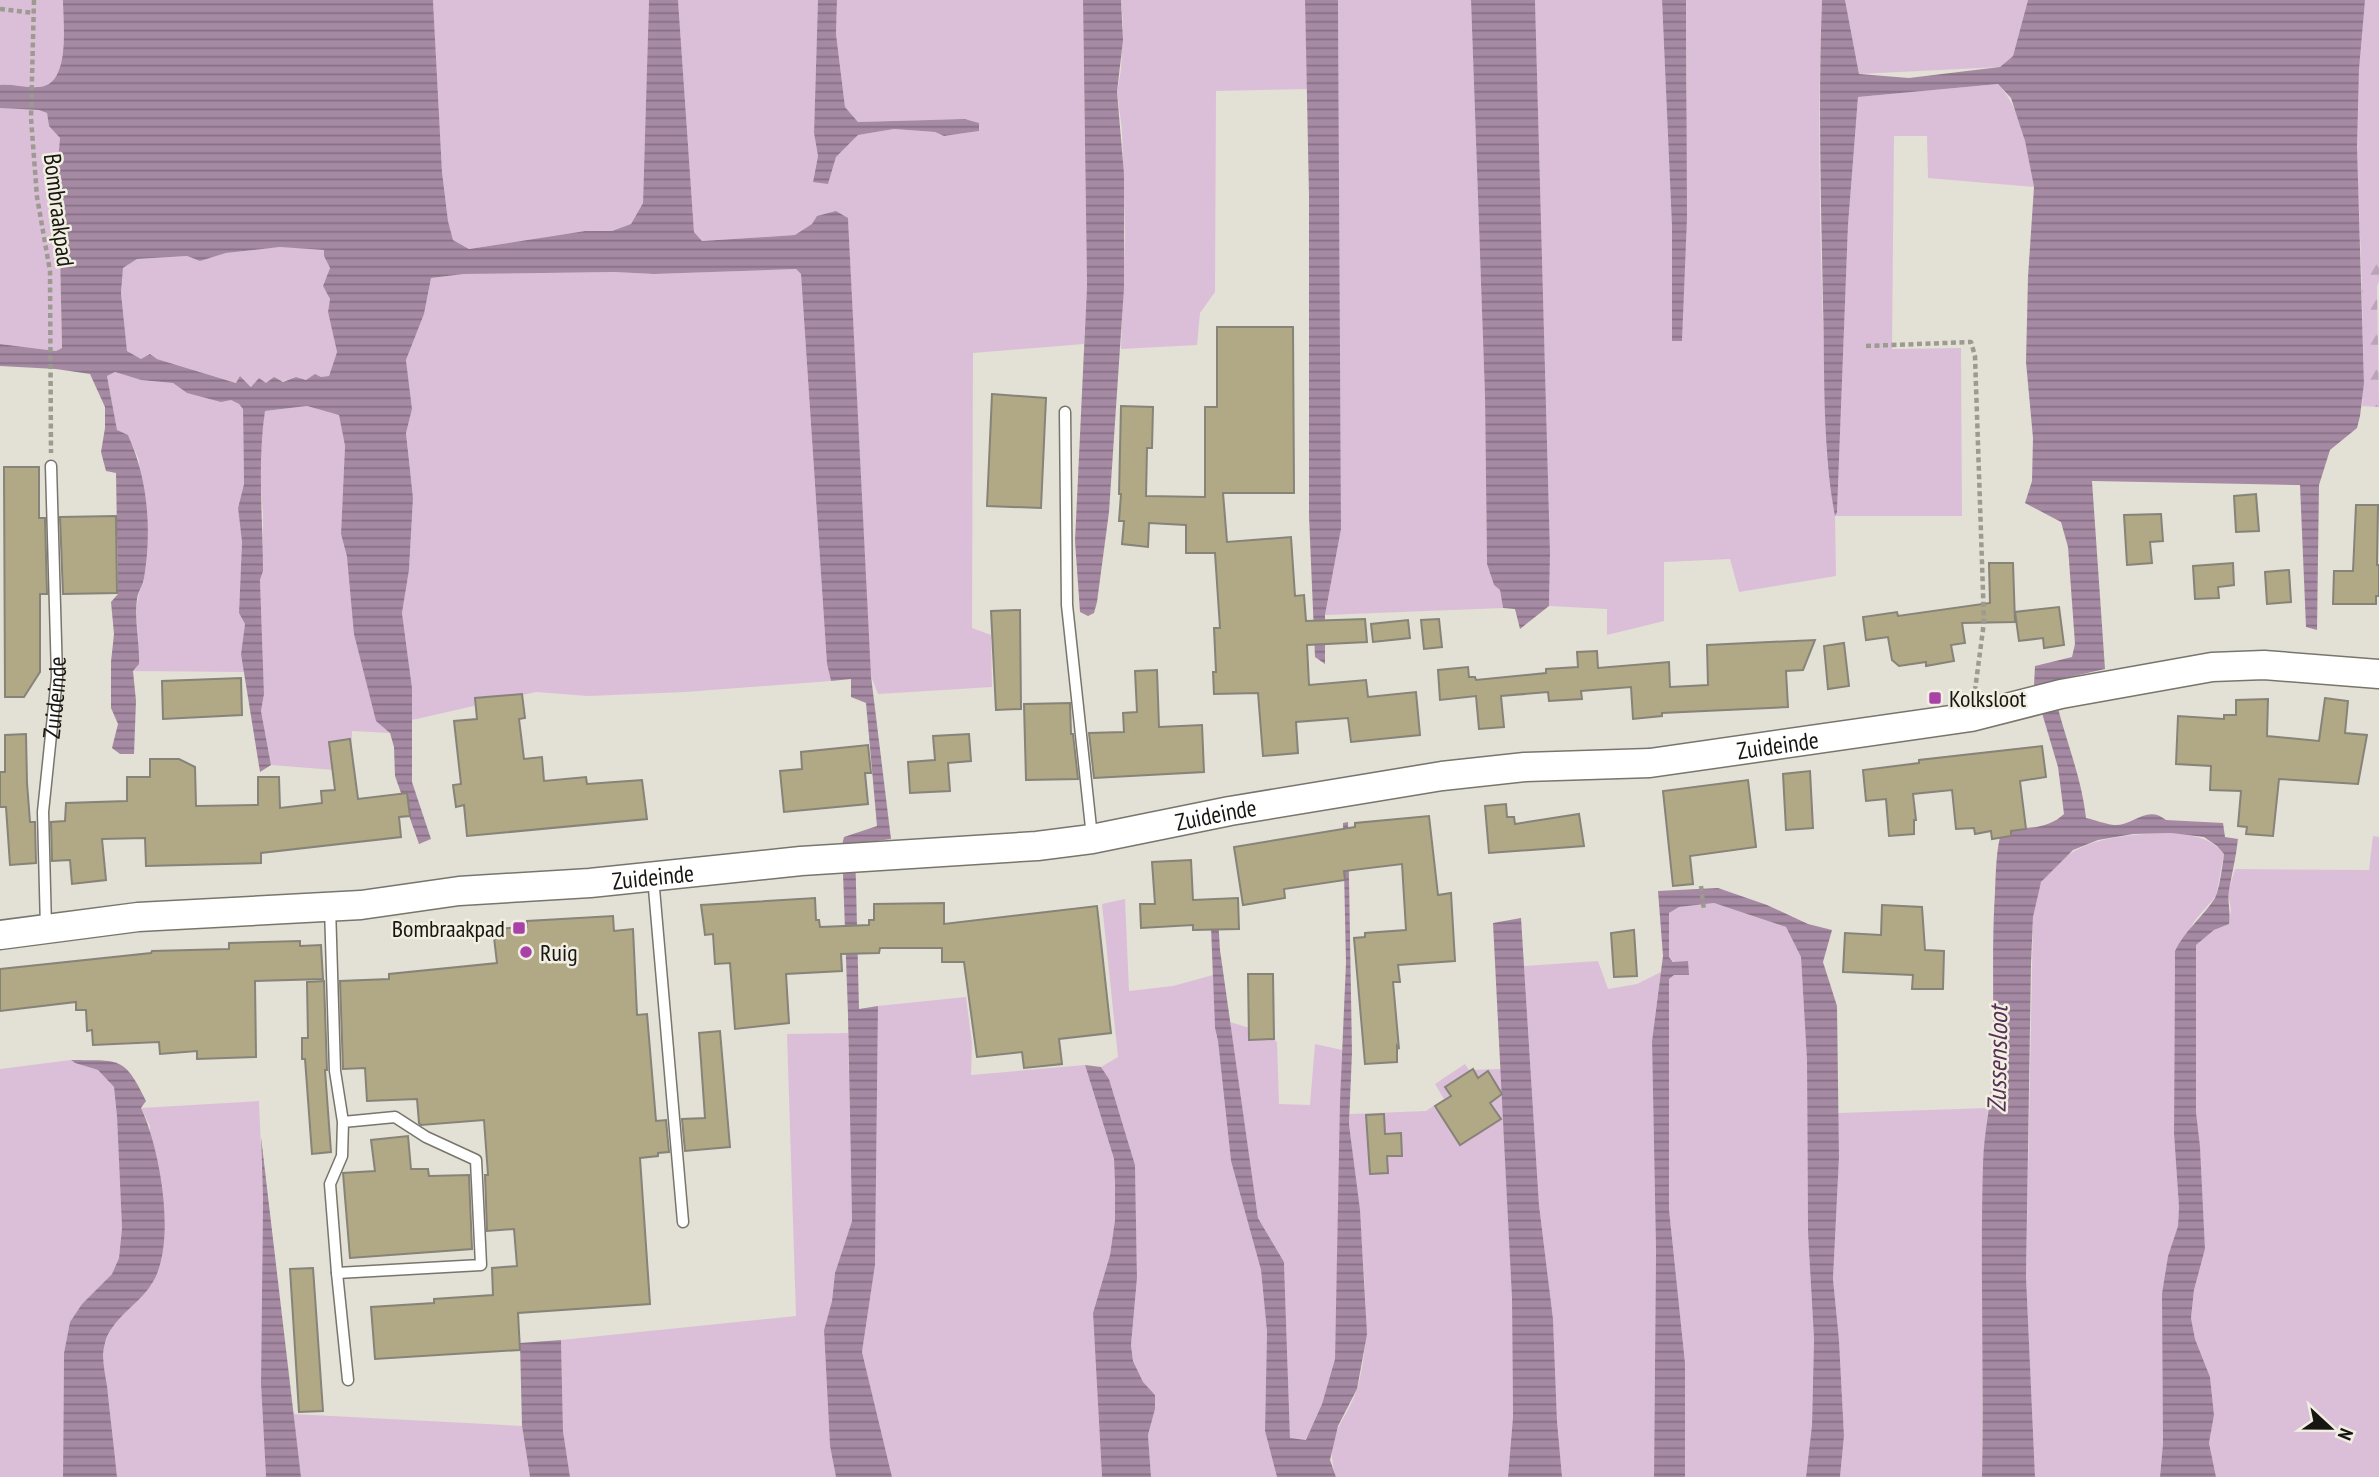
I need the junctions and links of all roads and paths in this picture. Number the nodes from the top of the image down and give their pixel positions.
1 (34, 0) edge
2 (0, 9) edge
3 (34, 13) junction
4 (1866, 346) dead end
5 (1065, 412) dead end
6 (51, 466) joint
7 (2379, 674) edge
8 (1971, 717) junction
9 (1092, 839) junction
10 (653, 877) junction
11 (1701, 886) dead end
12 (330, 906) junction
13 (1704, 910) dead end
14 (46, 928) junction
15 (0, 935) edge
16 (343, 1122) junction
17 (683, 1222) dead end
18 (337, 1273) junction
19 (348, 1380) dead end

1 - 3 path, Bombraakpad
2 - 3 path
3 - 6 path, Bombraakpad
4 - 8 path
5 - 9 lane
6 - 14 lane, Zuideinde
7 - 8 street, Zuideinde
8 - 9 street, Zuideinde
9 - 10 street, Zuideinde
10 - 12 street, Zuideinde
10 - 17 lane
11 - 13 path
12 - 14 street, Zuideinde
12 - 16 lane
14 - 15 street, Zuideinde
16 - 18 lane
16 - 18 lane
18 - 19 lane

